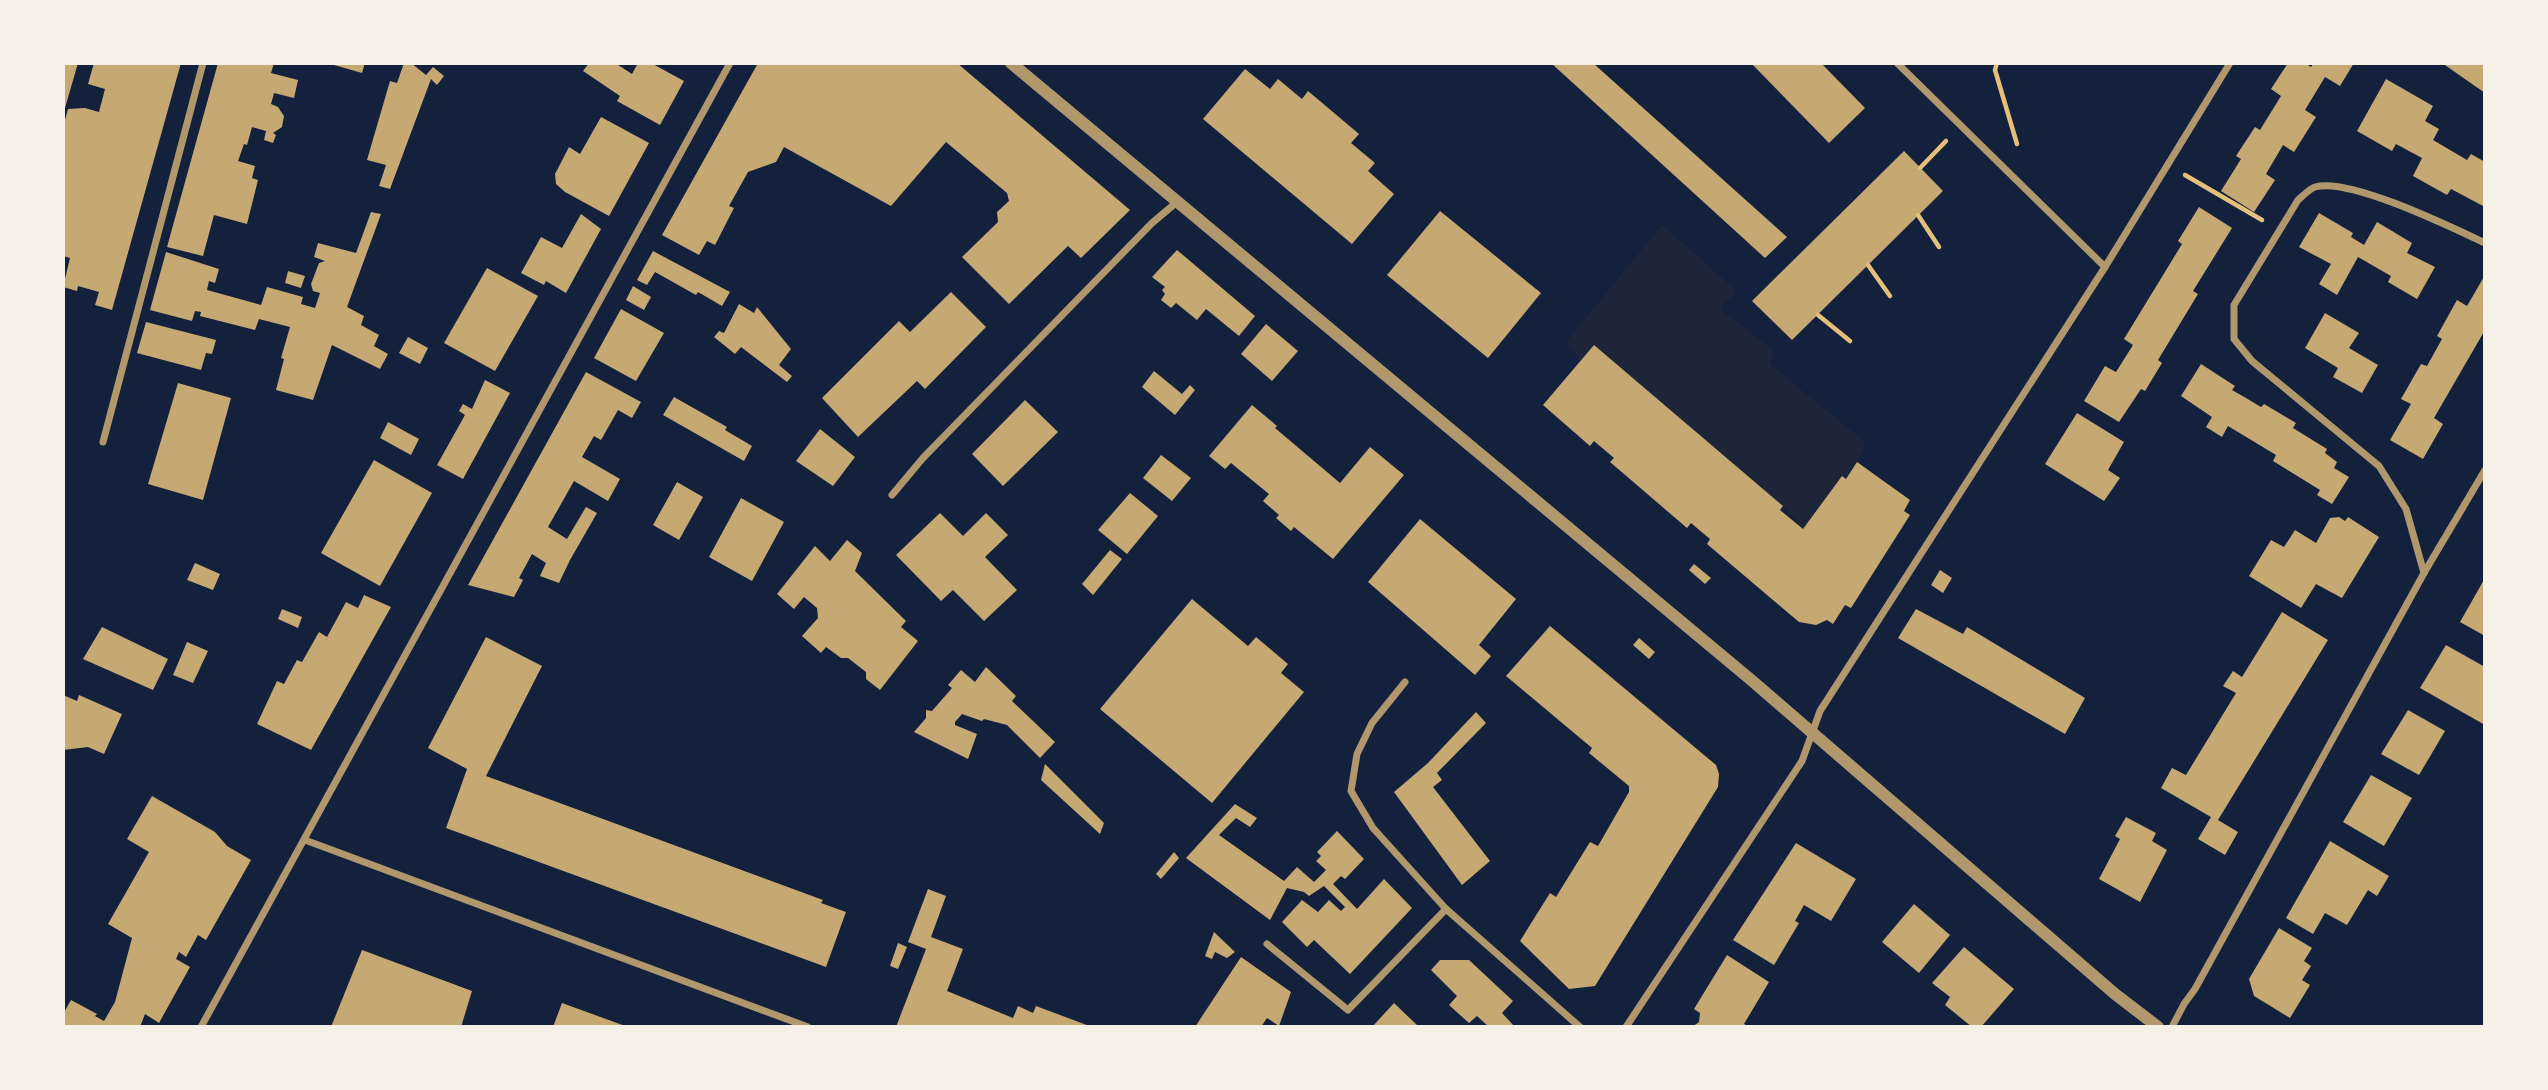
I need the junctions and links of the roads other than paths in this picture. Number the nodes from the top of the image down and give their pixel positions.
1 (203, 63) edge
2 (730, 63) edge
3 (1011, 63) edge
4 (1897, 63) edge
5 (2230, 63) edge
6 (1177, 202) junction
7 (2485, 243) edge
8 (2105, 267) junction
9 (103, 442) dead end
10 (2485, 470) edge
11 (892, 495) dead end
12 (2424, 573) junction
13 (1405, 682) dead end
14 (1812, 733) junction
15 (305, 840) junction
16 (1446, 909) junction
17 (1268, 944) dead end
18 (201, 1027) edge
19 (808, 1027) edge
20 (1580, 1027) edge
21 (1626, 1027) edge
22 (2158, 1027) edge
23 (2172, 1027) edge

1 - 9 street
2 - 15 street
3 - 6 street
4 - 8 street
5 - 8 street
6 - 11 street
6 - 14 street
7 - 12 street
8 - 14 street
10 - 12 street
12 - 23 street
13 - 16 street
14 - 21 street
14 - 22 street
15 - 18 street
15 - 19 street
16 - 17 street
16 - 20 street

